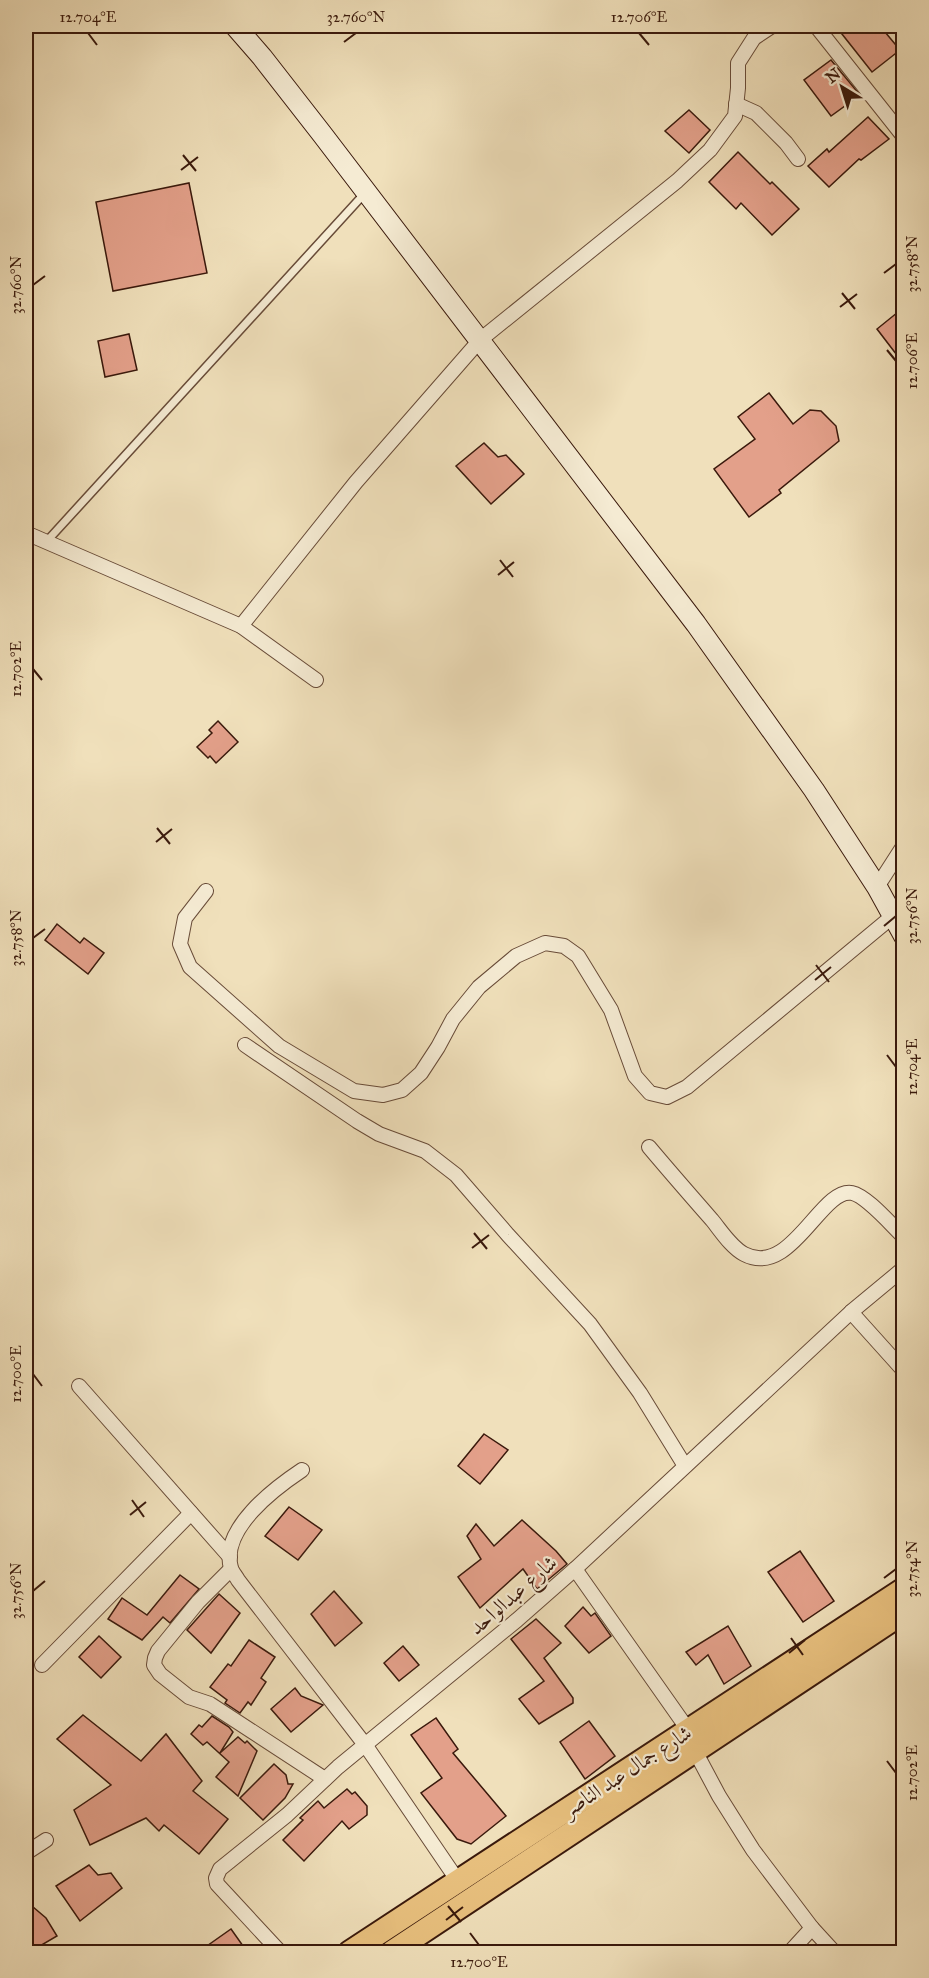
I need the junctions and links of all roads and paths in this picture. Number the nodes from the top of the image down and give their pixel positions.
1 (235, 26) edge
2 (247, 26) edge
3 (772, 26) edge
4 (816, 26) edge
5 (262, 57) junction
6 (736, 104) junction
7 (903, 137) edge
8 (798, 159) dead end
9 (366, 192) junction
10 (480, 340) junction
11 (26, 533) edge
12 (903, 536) edge
13 (47, 541) junction
14 (903, 548) edge
15 (241, 626) junction
16 (316, 680) dead end
17 (903, 845) edge
18 (877, 887) junction
19 (206, 891) dead end
20 (893, 916) junction
21 (903, 936) edge
22 (245, 1045) dead end
23 (649, 1147) dead end
24 (903, 1237) edge
25 (903, 1268) edge
26 (850, 1312) junction
27 (903, 1371) edge
28 (79, 1386) dead end
29 (684, 1466) junction
30 (302, 1470) dead end
31 (191, 1513) junction
32 (230, 1563) junction
33 (575, 1569) junction
34 (903, 1589) edge
35 (903, 1612) edge
36 (42, 1665) dead end
37 (692, 1741) junction
38 (366, 1746) junction
39 (325, 1779) junction
40 (46, 1840) dead end
41 (26, 1853) edge
42 (458, 1881) junction
43 (812, 1928) junction
44 (280, 1953) edge
45 (350, 1953) edge
46 (393, 1953) edge
47 (790, 1953) edge
48 (834, 1953) edge

1 - 5 street
2 - 5 street
3 - 6 street
4 - 7 street
5 - 9 street
6 - 8 street
6 - 10 street
9 - 10 street
9 - 13 lane
10 - 15 street
10 - 18 street
11 - 13 street
12 - 14 street
13 - 15 street
15 - 16 street
17 - 18 street
18 - 20 street
19 - 20 street
20 - 21 street
22 - 29 street
23 - 24 street
25 - 26 street, شارع عبدالواحد
26 - 27 street
26 - 29 street, شارع عبدالواحد
28 - 31 street
29 - 33 street, شارع عبدالواحد
30 - 32 street
31 - 32 street
31 - 36 street
32 - 38 street
32 - 39 street
33 - 37 street
33 - 38 street, شارع عبدالواحد
34 - 37 main road, شارع جمال عبد الناصر
35 - 37 main road, شارع جمال عبد الناصر
37 - 42 main road, شارع جمال عبد الناصر
37 - 43 street
37 - 46 main road, شارع جمال عبد الناصر
38 - 39 street, شارع عبدالواحد
38 - 42 street
39 - 44 street, شارع عبدالواحد
40 - 41 street
42 - 45 main road, شارع جمال عبد الناصر
43 - 47 street
43 - 48 street

